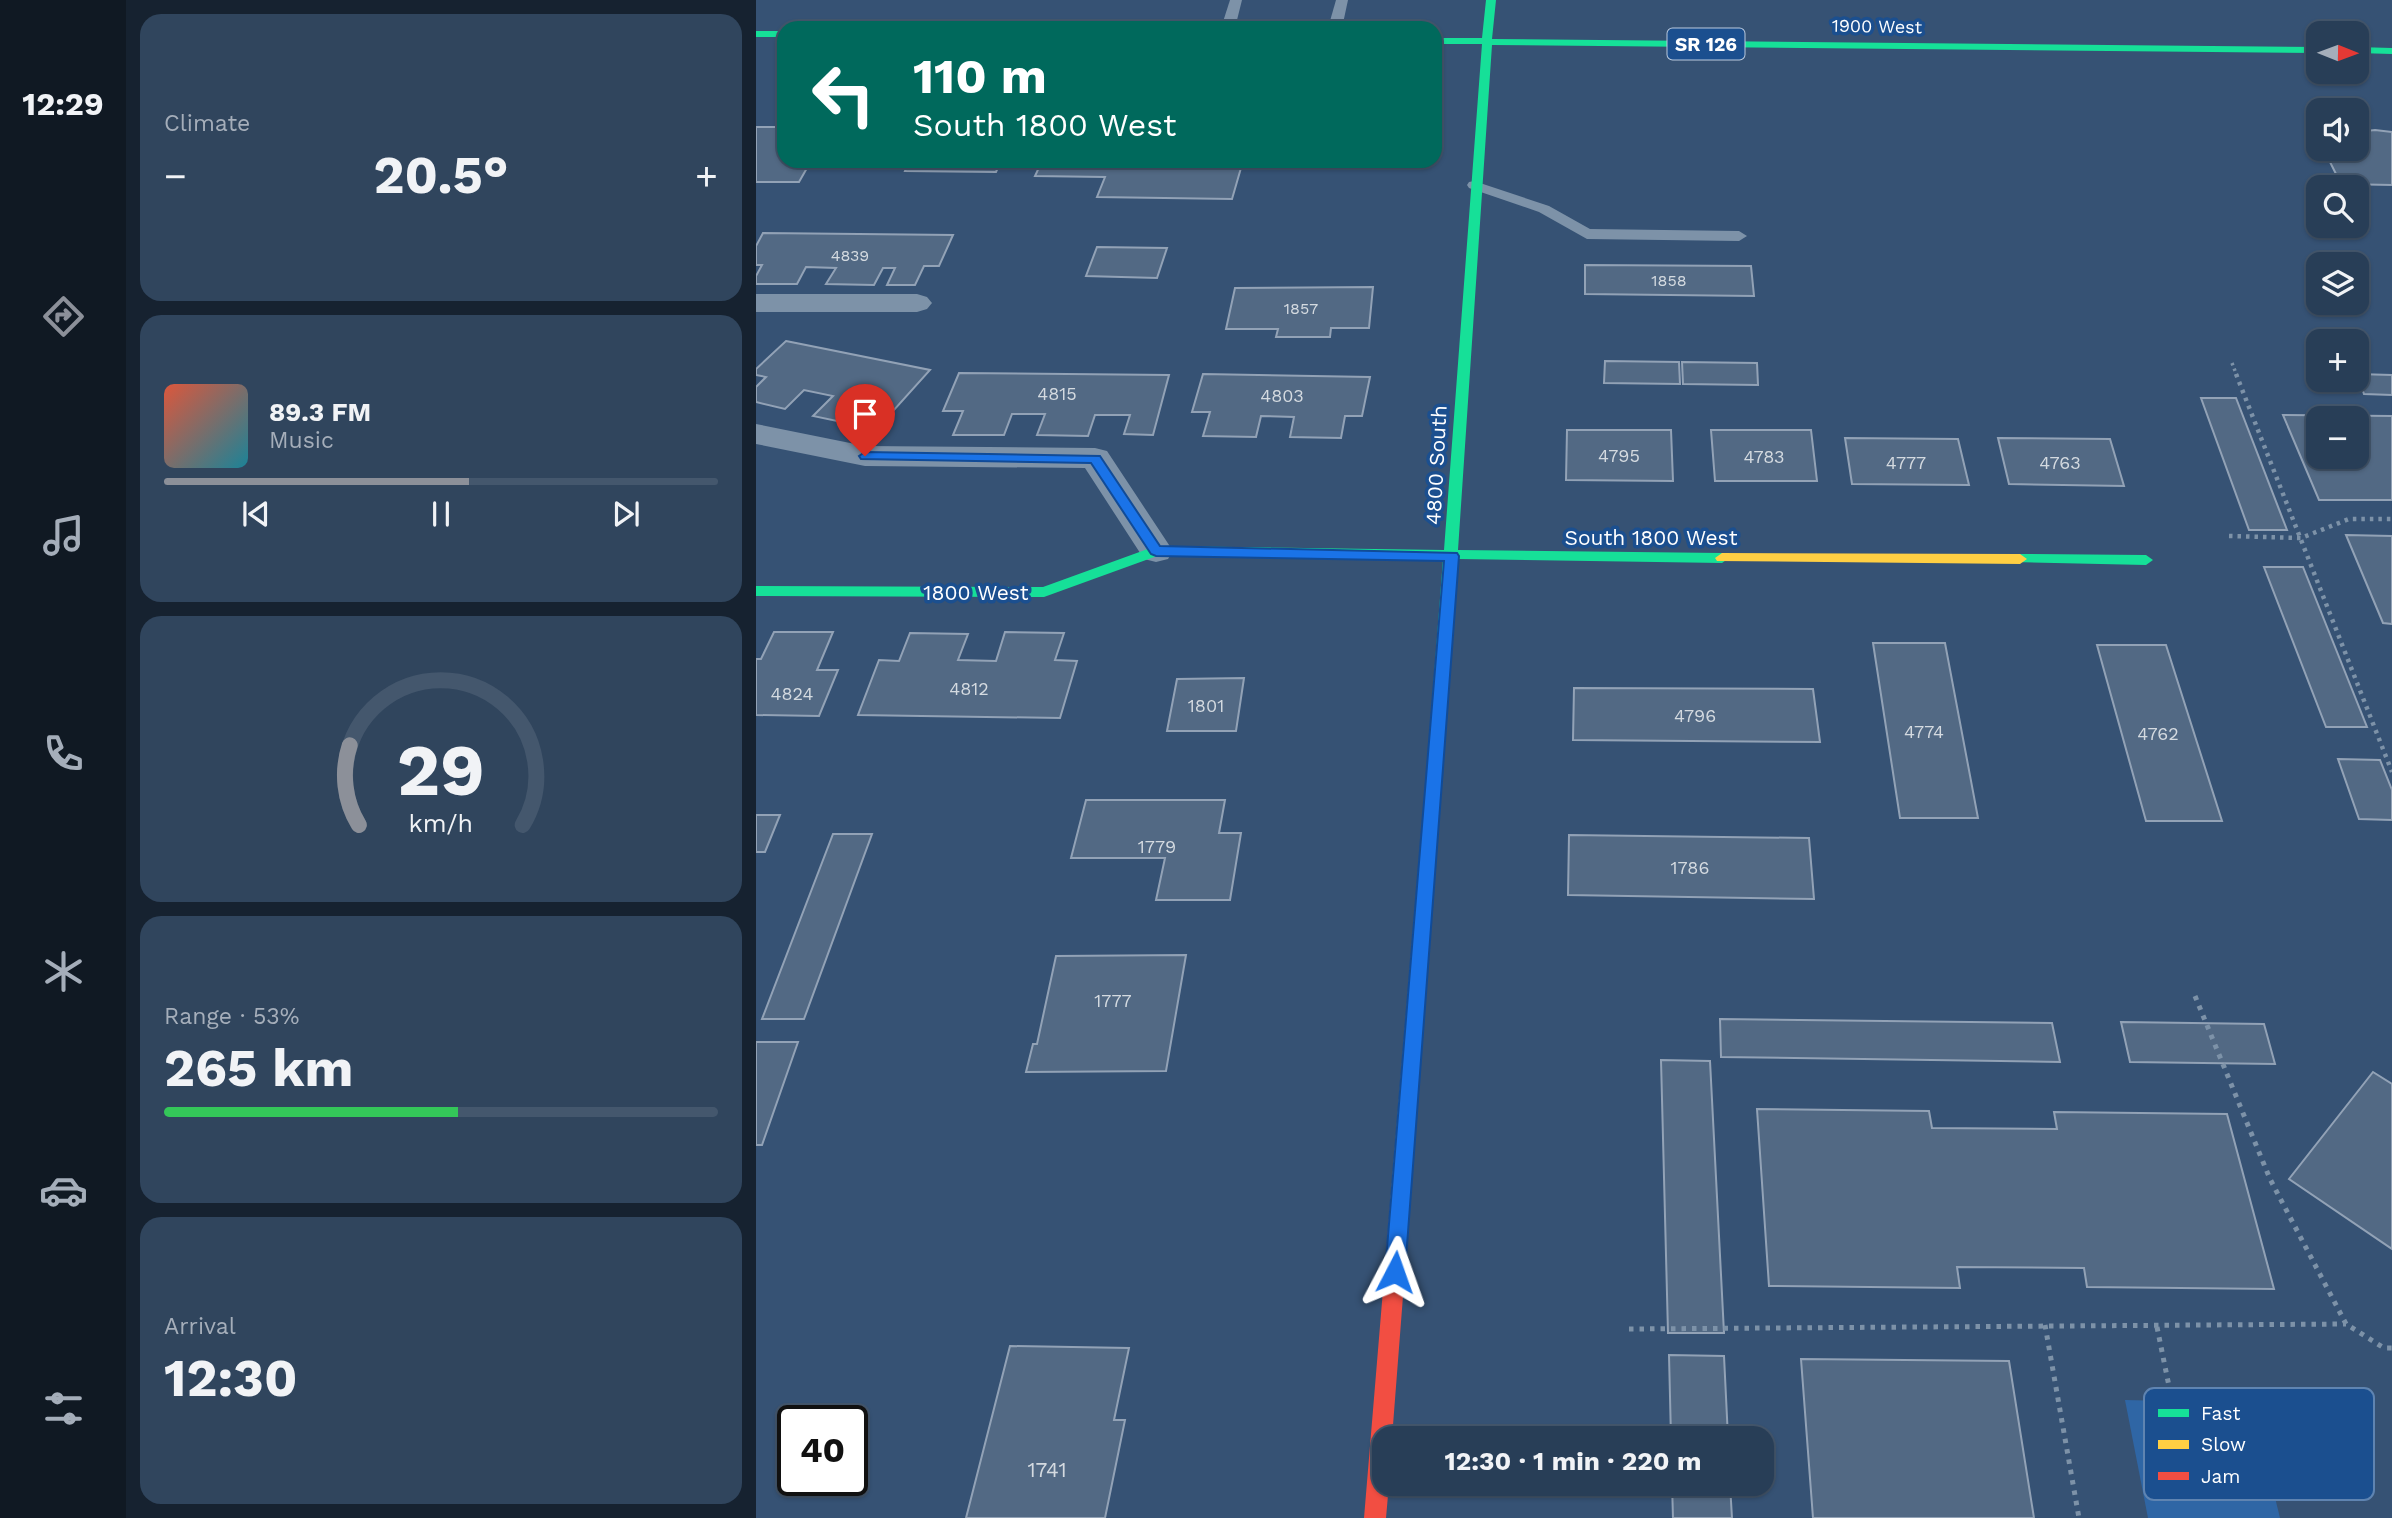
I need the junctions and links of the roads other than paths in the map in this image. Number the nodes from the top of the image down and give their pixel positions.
1 (1237, 0) edge
2 (1342, 0) edge
3 (1491, 0) edge
4 (1230, 21) edge
5 (1337, 21) edge
6 (756, 34) edge
7 (777, 34) edge
8 (1442, 41) edge
9 (1486, 41) junction
10 (2306, 50) edge
11 (2370, 50) edge
12 (2392, 51) edge
13 (1474, 185) junction
14 (1739, 236) dead end
15 (756, 303) edge
16 (917, 303) dead end
17 (756, 435) edge
18 (1156, 551) junction
19 (1452, 556) junction
20 (2146, 560) dead end
21 (756, 591) edge
22 (1375, 1518) edge

1 - 4 lane
2 - 5 lane
3 - 9 street, 4800 South
6 - 7 street
8 - 9 street, 1900 West / SR 126
9 - 10 street, 1900 West / SR 126
9 - 13 street, 4800 South
11 - 12 street
13 - 14 lane
13 - 19 street, 4800 South
15 - 16 street
17 - 18 street
18 - 19 street, South 1800 West
18 - 21 street, 1800 West
19 - 20 street, South 1800 West
19 - 22 street, 4800 South

